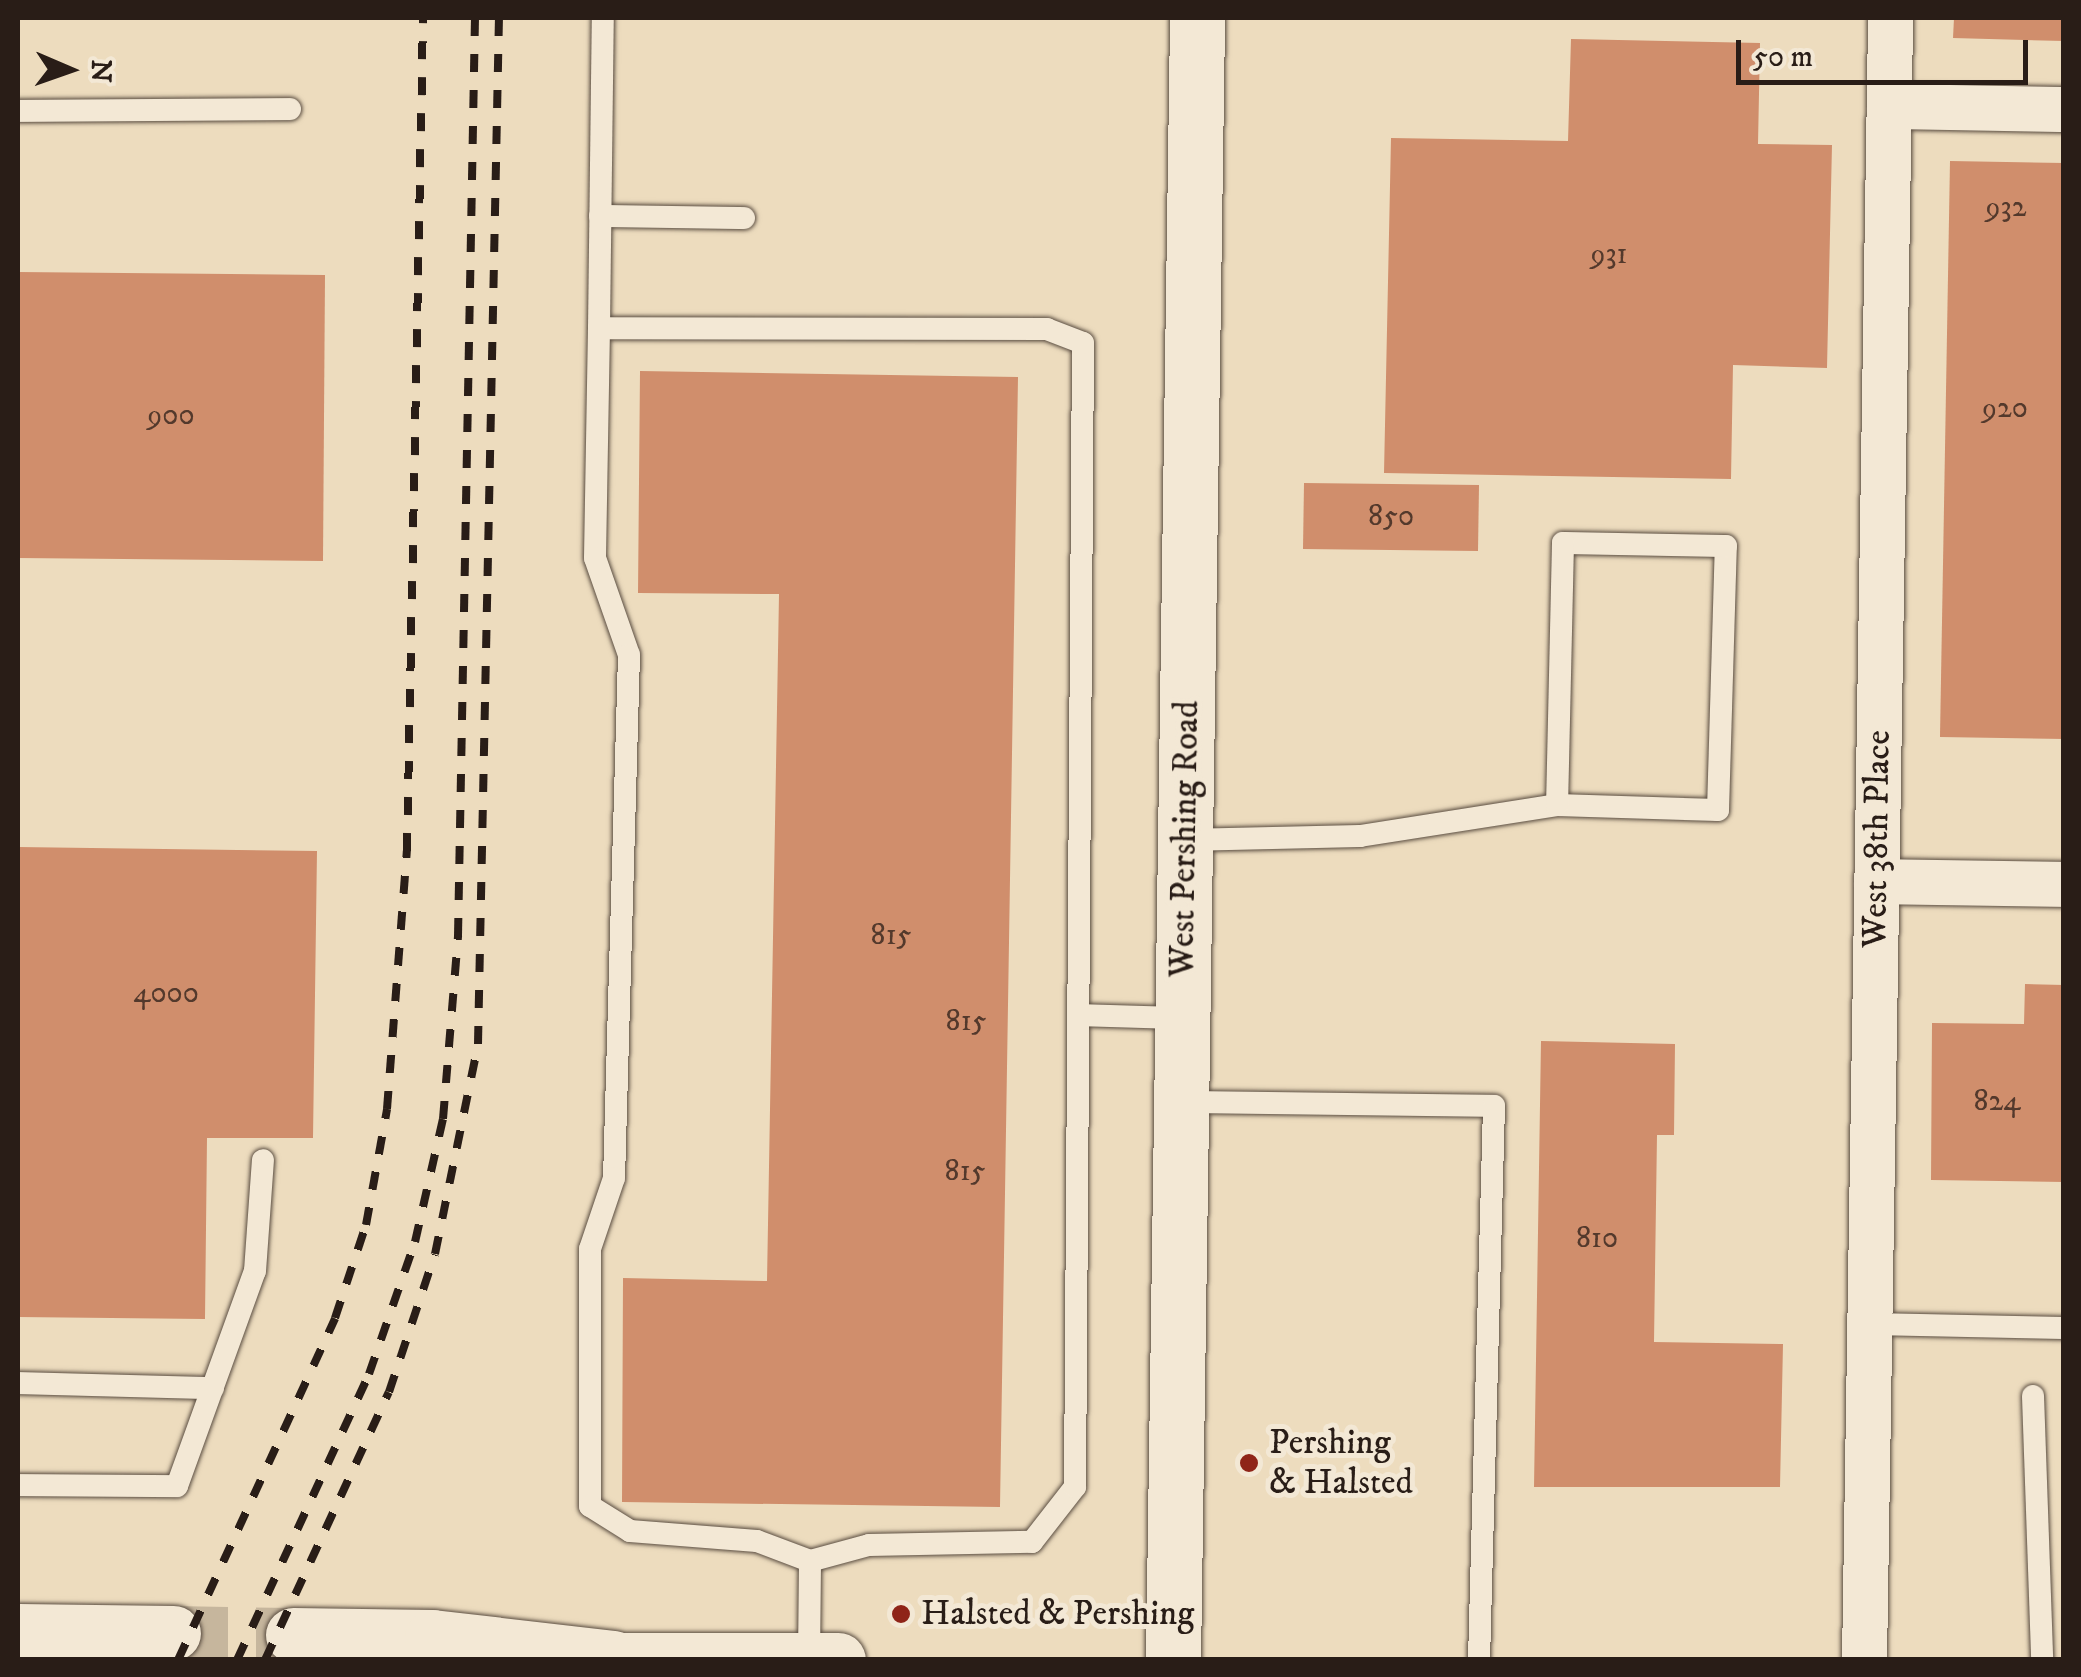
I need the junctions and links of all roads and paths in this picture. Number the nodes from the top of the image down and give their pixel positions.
1 (603, 18) edge
2 (1196, 18) edge
3 (1890, 18) edge
4 (1889, 106) junction
5 (290, 109) dead end
6 (2064, 109) edge
7 (18, 111) edge
8 (600, 216) junction
9 (744, 218) dead end
10 (599, 328) junction
11 (1558, 805) junction
12 (1185, 840) junction
13 (1876, 881) junction
14 (2064, 884) edge
15 (1079, 1014) junction
16 (1182, 1018) junction
17 (1181, 1102) junction
18 (263, 1160) dead end
19 (1871, 1324) junction
20 (2064, 1328) edge
21 (18, 1383) edge
22 (212, 1388) junction
23 (2033, 1396) dead end
24 (18, 1484) edge
25 (810, 1561) junction
26 (18, 1631) edge
27 (173, 1633) tunnel mouth
28 (293, 1635) tunnel mouth
29 (601, 1659) edge
30 (809, 1659) edge
31 (838, 1660) edge
32 (1173, 1660) edge
33 (1479, 1660) edge
34 (1864, 1660) edge
35 (2042, 1660) edge

1 - 8 lane
2 - 12 main road, West Pershing Road
3 - 4 street, West 38th Place
4 - 6 street
4 - 13 street, West 38th Place
5 - 7 lane
8 - 9 lane
8 - 10 lane
10 - 15 lane
10 - 25 lane
11 - 11 lane
11 - 12 lane
12 - 16 main road, West Pershing Road
13 - 14 street
13 - 19 street, West 38th Place
15 - 16 lane
15 - 25 lane
16 - 17 main road, West Pershing Road
17 - 32 main road, West Pershing Road
17 - 33 lane
18 - 22 lane
19 - 20 lane
19 - 34 street, West 38th Place
21 - 22 lane
22 - 24 lane
23 - 35 lane
25 - 30 lane
26 - 27 main road
28 - 29 main road
29 - 30 main road
30 - 31 main road

